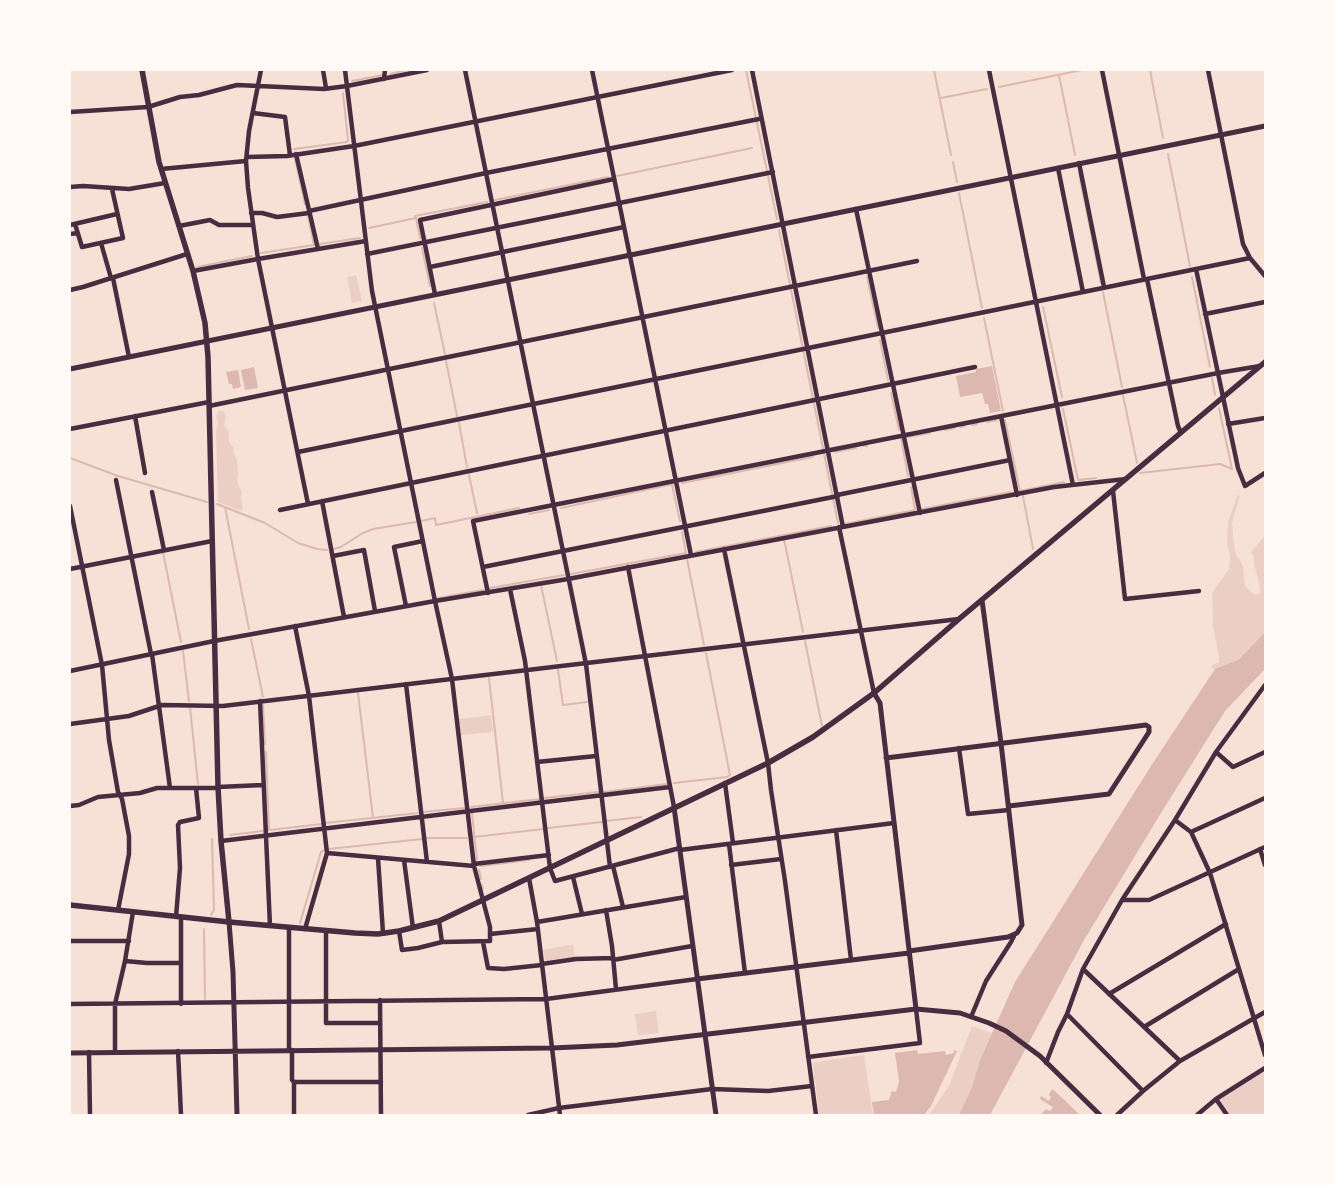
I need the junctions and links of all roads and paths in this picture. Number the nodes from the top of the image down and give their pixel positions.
1 (142, 70) edge
2 (261, 70) edge
3 (323, 70) edge
4 (345, 70) edge
5 (386, 70) edge
6 (427, 70) edge
7 (465, 70) edge
8 (592, 70) edge
9 (732, 70) edge
10 (752, 70) edge
11 (989, 70) edge
12 (1102, 70) edge
13 (1208, 70) edge
14 (384, 78) junction
15 (258, 86) junction
16 (347, 86) junction
17 (326, 88) junction
18 (598, 97) junction
19 (148, 106) junction
20 (70, 112) edge
21 (253, 113) junction
22 (756, 119) dead end
23 (476, 122) junction
24 (1265, 126) edge
25 (1220, 135) junction
26 (354, 146) junction
27 (608, 149) junction
28 (293, 155) junction
29 (1120, 155) junction
30 (247, 159) junction
31 (1080, 163) junction
32 (1058, 168) junction
33 (161, 169) junction
34 (771, 172) junction
35 (486, 173) junction
36 (1011, 177) junction
37 (614, 179) junction
38 (165, 183) junction
39 (70, 187) edge
40 (112, 188) junction
41 (361, 200) junction
42 (619, 203) junction
43 (492, 205) junction
44 (856, 209) junction
45 (309, 212) junction
46 (251, 213) junction
47 (117, 214) junction
48 (783, 224) junction
49 (72, 225) edge
50 (253, 225) junction
51 (179, 226) junction
52 (624, 227) junction
53 (496, 228) junction
54 (78, 233) junction
55 (70, 234) edge
56 (366, 241) junction
57 (425, 242) junction
58 (101, 243) junction
59 (318, 249) junction
60 (502, 252) junction
61 (188, 254) junction
62 (368, 254) junction
63 (630, 255) junction
64 (1250, 258) junction
65 (258, 259) junction
66 (917, 262) dead end
67 (430, 266) junction
68 (1196, 269) junction
69 (193, 271) junction
70 (869, 271) junction
71 (1265, 276) edge
72 (112, 278) junction
73 (1146, 279) junction
74 (507, 280) junction
75 (792, 287) junction
76 (1104, 287) junction
77 (70, 290) edge
78 (1083, 292) junction
79 (435, 294) junction
80 (1036, 301) junction
81 (1265, 302) edge
82 (376, 307) junction
83 (1205, 314) junction
84 (642, 317) junction
85 (272, 328) junction
86 (882, 334) junction
87 (206, 341) junction
88 (520, 342) junction
89 (805, 349) junction
90 (129, 357) junction
91 (1262, 364) edge
92 (975, 367) dead end
93 (70, 369) edge
94 (388, 369) junction
95 (1218, 373) junction
96 (655, 380) junction
97 (1169, 382) junction
98 (893, 384) junction
99 (285, 390) junction
100 (1223, 397) junction
101 (815, 401) junction
102 (209, 404) junction
103 (533, 405) junction
104 (1057, 405) junction
105 (135, 416) junction
106 (1001, 416) junction
107 (1265, 418) edge
108 (1228, 424) junction
109 (70, 429) edge
110 (665, 430) junction
111 (401, 432) junction
112 (1181, 433) junction
113 (903, 435) junction
114 (825, 450) junction
115 (298, 452) junction
116 (543, 455) junction
117 (1010, 460) junction
118 (144, 473) dead end
119 (1265, 473) edge
120 (116, 480) dead end
121 (676, 480) junction
122 (912, 480) junction
123 (1126, 480) junction
124 (411, 482) junction
125 (1073, 485) junction
126 (1113, 491) junction
127 (152, 492) dead end
128 (1017, 495) junction
129 (835, 496) junction
130 (322, 501) junction
131 (308, 504) junction
132 (553, 505) junction
133 (70, 506) edge
134 (280, 510) dead end
135 (920, 513) junction
136 (685, 526) junction
137 (841, 527) junction
138 (212, 541) junction
139 (423, 541) junction
140 (724, 549) junction
141 (164, 550) junction
142 (563, 551) junction
143 (691, 555) junction
144 (333, 556) junction
145 (132, 557) junction
146 (82, 567) junction
147 (482, 567) junction
148 (628, 567) junction
149 (70, 569) edge
150 (568, 579) junction
151 (510, 589) junction
152 (1199, 591) dead end
153 (488, 593) junction
154 (982, 600) junction
155 (435, 601) junction
156 (406, 606) junction
157 (376, 611) junction
158 (344, 617) junction
159 (959, 619) junction
160 (295, 626) junction
161 (861, 630) junction
162 (214, 641) junction
163 (744, 644) junction
164 (152, 654) junction
165 (646, 657) junction
166 (102, 664) junction
167 (586, 664) junction
168 (526, 670) junction
169 (70, 671) edge
170 (452, 679) junction
171 (406, 684) junction
172 (1265, 685) edge
173 (874, 693) junction
174 (309, 696) junction
175 (260, 701) junction
176 (216, 705) junction
177 (158, 706) junction
178 (107, 720) junction
179 (70, 724) edge
180 (1001, 743) junction
181 (959, 748) junction
182 (1216, 752) junction
183 (1265, 752) edge
184 (596, 756) junction
185 (886, 758) junction
186 (537, 762) junction
187 (768, 763) junction
188 (725, 783) junction
189 (263, 786) junction
190 (218, 787) junction
191 (670, 787) junction
192 (170, 788) junction
193 (196, 788) junction
194 (601, 795) junction
195 (120, 796) junction
196 (1265, 798) edge
197 (542, 802) junction
198 (70, 806) edge
199 (674, 807) junction
200 (1009, 808) junction
201 (467, 811) junction
202 (421, 817) junction
203 (1175, 820) junction
204 (894, 823) junction
205 (324, 828) junction
206 (836, 830) junction
207 (1191, 832) junction
208 (266, 835) junction
209 (777, 838) junction
210 (606, 840) junction
211 (221, 841) junction
212 (731, 844) junction
213 (1263, 848) edge
214 (680, 849) junction
215 (327, 854) junction
216 (549, 855) junction
217 (378, 858) junction
218 (781, 859) junction
219 (404, 860) junction
220 (427, 862) junction
221 (474, 865) junction
222 (732, 865) junction
223 (1265, 865) edge
224 (612, 866) junction
225 (550, 868) junction
226 (1210, 873) junction
227 (572, 877) junction
228 (529, 878) junction
229 (686, 897) junction
230 (482, 900) junction
231 (1122, 900) junction
232 (70, 905) edge
233 (623, 907) junction
234 (118, 910) junction
235 (606, 910) junction
236 (134, 912) junction
237 (582, 914) junction
238 (178, 917) junction
239 (439, 921) junction
240 (229, 922) junction
241 (537, 922) junction
242 (1226, 924) junction
243 (270, 926) junction
244 (288, 928) junction
245 (413, 928) junction
246 (305, 929) junction
247 (538, 929) junction
248 (326, 931) junction
249 (399, 931) junction
250 (382, 933) junction
251 (490, 934) junction
252 (1014, 936) junction
253 (129, 941) junction
254 (70, 942) edge
255 (442, 942) junction
256 (483, 942) junction
257 (692, 946) junction
258 (909, 952) junction
259 (613, 959) junction
260 (851, 960) junction
261 (125, 961) junction
262 (181, 963) junction
263 (542, 964) junction
264 (796, 967) junction
265 (1083, 969) junction
266 (1239, 969) junction
267 (745, 973) junction
268 (697, 979) junction
269 (616, 990) junction
270 (1109, 994) junction
271 (546, 999) junction
272 (326, 1000) junction
273 (380, 1000) junction
274 (234, 1001) junction
275 (289, 1001) junction
276 (70, 1004) edge
277 (114, 1004) junction
278 (181, 1004) junction
279 (916, 1009) junction
280 (1265, 1012) edge
281 (1067, 1014) junction
282 (971, 1017) junction
283 (1253, 1018) junction
284 (380, 1023) junction
285 (804, 1023) junction
286 (1144, 1027) junction
287 (704, 1035) junction
288 (552, 1048) junction
289 (381, 1049) junction
290 (236, 1050) junction
291 (290, 1050) junction
292 (178, 1051) junction
293 (89, 1052) junction
294 (115, 1052) junction
295 (70, 1053) edge
296 (1265, 1055) edge
297 (808, 1057) junction
298 (1180, 1061) junction
299 (1046, 1063) junction
300 (1265, 1068) edge
301 (294, 1082) junction
302 (381, 1082) junction
303 (812, 1086) junction
304 (712, 1089) junction
305 (1143, 1091) junction
306 (1216, 1099) junction
307 (559, 1108) junction
308 (90, 1115) edge
309 (182, 1115) edge
310 (237, 1115) edge
311 (294, 1115) edge
312 (381, 1115) edge
313 (528, 1115) edge
314 (560, 1115) edge
315 (716, 1115) edge
316 (816, 1115) edge
317 (1100, 1115) edge
318 (1117, 1115) edge
319 (1197, 1115) edge
320 (1227, 1115) edge

1 - 19 main road
2 - 15 street
3 - 17 street
4 - 16 street
5 - 14 street
6 - 14 street
7 - 23 street
8 - 18 street
9 - 18 street
10 - 34 street
11 - 36 street
12 - 29 street
13 - 25 street
14 - 16 street
15 - 17 street
15 - 19 street
15 - 21 street
16 - 17 street
16 - 26 street
18 - 23 street
18 - 27 street
19 - 20 street
19 - 33 main road
21 - 28 street
21 - 30 street
22 - 27 street
23 - 26 street
23 - 35 street
24 - 25 street
25 - 29 street
25 - 64 street
26 - 28 street
26 - 41 street
27 - 35 street
27 - 37 street
28 - 30 street
28 - 45 street
29 - 31 street
29 - 73 street
30 - 33 street
30 - 46 street
31 - 32 street
31 - 76 street
32 - 36 street
32 - 78 street
33 - 38 main road
34 - 42 street
34 - 48 street
35 - 41 street
35 - 43 street
36 - 44 street
36 - 80 street
37 - 42 street
37 - 43 street
38 - 40 street
38 - 51 main road
39 - 40 street
40 - 47 street
41 - 45 street
41 - 56 street
42 - 52 street
42 - 53 street
43 - 53 street
43 - 57 street
44 - 48 street
44 - 70 street
45 - 46 street
45 - 59 street
46 - 50 street
47 - 49 street
47 - 58 street
48 - 63 street
48 - 75 street
49 - 54 street
50 - 51 street
50 - 65 street
51 - 61 main road
52 - 60 street
52 - 63 street
53 - 57 street
53 - 60 street
54 - 55 street
54 - 58 street
56 - 59 street
56 - 62 street
57 - 62 street
57 - 67 street
58 - 72 street
59 - 65 street
60 - 67 street
60 - 74 street
61 - 69 main road
61 - 72 street
62 - 82 street
63 - 74 street
63 - 84 street
64 - 68 street
64 - 71 street
65 - 69 street
65 - 85 street
66 - 70 street
67 - 79 street
68 - 73 street
68 - 83 street
69 - 87 main road
70 - 75 street
70 - 86 street
72 - 77 street
72 - 90 street
73 - 76 street
73 - 97 street
74 - 79 street
74 - 88 street
75 - 84 street
75 - 89 street
76 - 78 street
78 - 80 street
79 - 82 street
80 - 86 street
80 - 104 street
81 - 83 street
82 - 85 street
82 - 94 street
83 - 95 street
84 - 88 street
84 - 96 street
85 - 87 street
85 - 99 street
86 - 89 street
86 - 98 street
87 - 90 street
87 - 102 main road
88 - 94 street
88 - 103 street
89 - 96 street
89 - 101 street
90 - 93 street
91 - 95 street
91 - 100 main road
92 - 98 street
94 - 99 street
94 - 111 street
95 - 97 street
95 - 100 street
96 - 103 street
96 - 110 street
97 - 104 street
97 - 112 street
98 - 101 street
98 - 113 street
99 - 102 street
99 - 115 street
100 - 108 street
100 - 112 main road
101 - 110 street
101 - 114 street
102 - 105 street
102 - 138 main road
103 - 111 street
103 - 116 street
104 - 106 street
104 - 125 street
105 - 109 street
105 - 118 street
106 - 113 street
106 - 117 street
107 - 108 street
108 - 119 street
110 - 116 street
110 - 121 street
111 - 115 street
111 - 124 street
112 - 123 main road
113 - 114 street
113 - 122 street
114 - 121 street
114 - 129 street
115 - 131 street
116 - 124 street
116 - 132 street
117 - 122 street
117 - 128 street
120 - 145 street
121 - 132 street
121 - 136 street
122 - 129 street
122 - 135 street
123 - 125 street
123 - 126 main road
124 - 130 street
124 - 139 street
125 - 128 street
126 - 152 street
126 - 154 main road
127 - 141 street
128 - 135 street
129 - 136 street
129 - 137 street
130 - 131 street
130 - 144 street
131 - 134 street
132 - 142 street
132 - 147 street
133 - 146 street
135 - 137 street
136 - 142 street
136 - 143 street
137 - 140 street
137 - 161 street
138 - 141 street
138 - 162 main road
139 - 155 street
139 - 156 street
140 - 143 street
140 - 163 street
141 - 145 street
142 - 147 street
142 - 150 street
143 - 148 street
144 - 157 street
144 - 158 street
145 - 146 street
145 - 164 street
146 - 149 street
146 - 166 street
147 - 153 street
148 - 150 street
148 - 165 street
150 - 151 street
150 - 167 street
151 - 153 street
151 - 168 street
153 - 155 street
154 - 159 main road
154 - 180 street
155 - 156 street
155 - 170 street
156 - 157 street
157 - 158 street
158 - 160 street
159 - 161 street
159 - 173 main road
160 - 162 street
160 - 174 street
161 - 163 street
161 - 173 street
162 - 164 street
162 - 176 main road
163 - 165 street
163 - 187 street
164 - 166 street
164 - 177 street
165 - 167 street
165 - 191 street
166 - 169 street
166 - 178 street
167 - 168 street
167 - 184 street
168 - 170 street
168 - 186 street
170 - 171 street
170 - 201 street
171 - 174 street
171 - 202 street
172 - 182 street
173 - 185 street
173 - 187 main road
174 - 175 street
174 - 205 street
175 - 176 street
175 - 189 street
176 - 177 street
176 - 190 main road
177 - 178 street
177 - 192 street
178 - 179 street
178 - 195 street
180 - 181 street
180 - 200 street
180 - 200 street
181 - 185 street
181 - 200 street
182 - 183 street
182 - 203 street
184 - 186 street
184 - 194 street
185 - 204 street
186 - 197 street
187 - 188 main road
187 - 209 street
188 - 199 main road
188 - 212 street
189 - 190 street
189 - 208 street
190 - 193 street
190 - 211 main road
191 - 194 street
191 - 199 street
192 - 193 street
192 - 195 street
193 - 238 street
194 - 197 street
194 - 210 street
195 - 198 street
195 - 234 street
196 - 207 street
197 - 201 street
197 - 216 street
199 - 210 main road
199 - 214 street
200 - 252 street
201 - 202 street
201 - 221 street
202 - 205 street
202 - 220 street
203 - 207 street
203 - 231 street
204 - 206 street
204 - 258 street
205 - 208 street
205 - 215 street
206 - 209 street
206 - 260 street
207 - 226 street
208 - 211 street
208 - 243 street
209 - 212 street
209 - 218 street
210 - 224 street
210 - 225 main road
211 - 240 main road
212 - 214 street
212 - 222 street
213 - 223 street
213 - 226 street
214 - 224 street
214 - 229 street
215 - 217 street
215 - 246 street
216 - 221 street
216 - 225 street
217 - 219 street
217 - 250 street
218 - 222 street
218 - 264 street
219 - 220 street
219 - 245 street
220 - 221 street
221 - 230 street
222 - 267 street
224 - 227 street
224 - 233 street
225 - 227 street
225 - 228 main road
226 - 231 street
226 - 242 street
227 - 237 street
228 - 230 main road
228 - 241 street
229 - 233 street
229 - 257 street
230 - 239 main road
230 - 251 street
231 - 265 street
232 - 234 main road
233 - 235 street
234 - 236 main road
235 - 237 street
235 - 259 street
236 - 238 main road
236 - 253 street
237 - 241 street
238 - 240 main road
238 - 262 street
239 - 245 main road
239 - 255 street
240 - 243 main road
240 - 274 street
241 - 247 street
242 - 266 street
242 - 270 street
243 - 244 main road
244 - 246 main road
244 - 275 street
245 - 249 main road
246 - 248 main road
247 - 251 street
247 - 263 street
248 - 250 main road
248 - 272 street
249 - 250 main road
249 - 255 street
251 - 256 street
252 - 258 street
252 - 282 street
253 - 254 street
253 - 261 street
255 - 256 street
256 - 263 street
257 - 259 street
257 - 268 street
258 - 260 street
258 - 279 street
259 - 263 street
259 - 269 street
260 - 264 street
261 - 262 street
261 - 277 street
262 - 278 street
263 - 271 street
264 - 267 street
264 - 285 street
265 - 270 street
265 - 281 street
266 - 283 street
266 - 286 street
267 - 268 street
268 - 269 street
268 - 287 street
269 - 271 street
270 - 286 street
271 - 273 street
271 - 288 street
272 - 273 street
272 - 275 street
272 - 284 street
273 - 284 street
274 - 275 street
274 - 278 street
274 - 290 street
275 - 291 street
276 - 277 street
277 - 278 street
277 - 294 street
279 - 282 street
279 - 285 street
279 - 297 street
280 - 283 street
281 - 299 street
281 - 305 street
282 - 299 street
283 - 296 street
283 - 298 street
284 - 289 street
285 - 287 street
285 - 297 street
286 - 298 street
287 - 288 street
287 - 304 street
288 - 289 street
288 - 307 street
289 - 291 street
289 - 302 street
290 - 291 street
290 - 292 street
290 - 310 street
291 - 301 street
292 - 294 street
292 - 309 street
293 - 294 street
293 - 295 street
293 - 308 street
297 - 303 street
298 - 305 street
299 - 317 street
300 - 306 street
301 - 302 street
301 - 311 street
302 - 312 street
303 - 304 street
303 - 316 street
304 - 307 street
304 - 315 street
305 - 318 street
306 - 319 street
306 - 320 street
307 - 313 street
307 - 314 street

